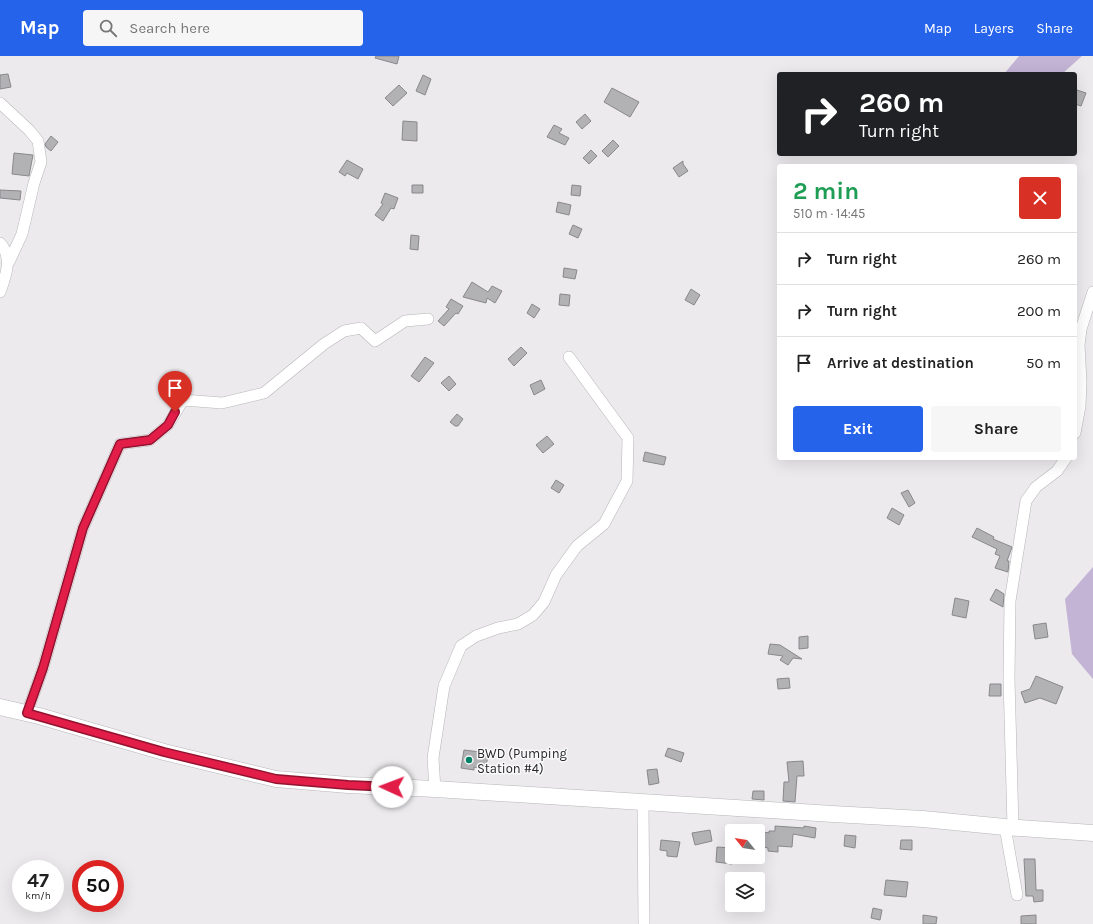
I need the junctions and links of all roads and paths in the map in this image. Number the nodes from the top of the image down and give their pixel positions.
1 (0, 103) edge
2 (0, 243) edge
3 (8, 262) junction
4 (0, 292) edge
5 (1093, 292) edge
6 (428, 319) dead end
7 (1077, 345) edge
8 (569, 356) dead end
9 (1077, 422) edge
10 (1065, 460) edge
11 (0, 707) edge
12 (27, 713) junction
13 (435, 789) junction
14 (643, 802) junction
15 (1009, 827) junction
16 (1093, 833) edge
17 (1017, 895) dead end
18 (644, 924) edge

1 - 3 street
2 - 3 street
3 - 4 street
5 - 7 street
6 - 12 street
7 - 9 street
8 - 13 street
10 - 15 street
11 - 12 main road
12 - 13 main road
13 - 14 main road
14 - 15 main road
14 - 18 street
15 - 16 main road
15 - 17 street

